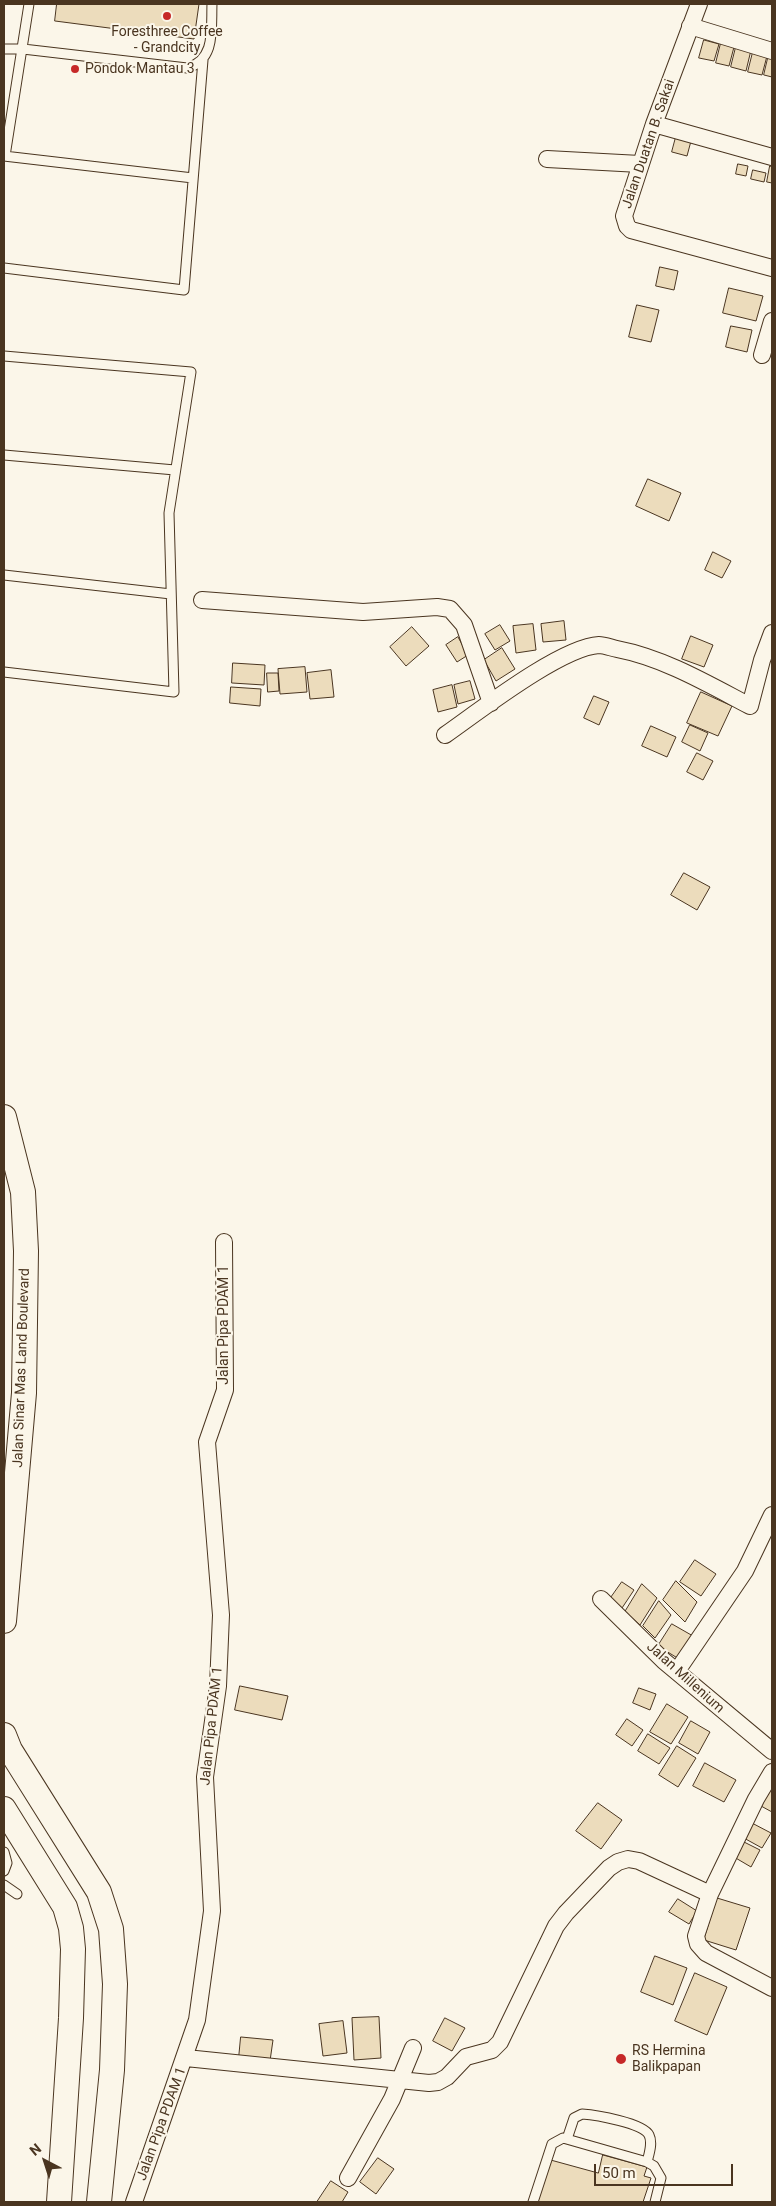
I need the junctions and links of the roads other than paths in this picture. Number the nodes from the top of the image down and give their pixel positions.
1 (29, 4) edge
2 (212, 4) edge
3 (699, 4) edge
4 (690, 26) junction
5 (4, 49) edge
6 (23, 49) junction
7 (772, 51) edge
8 (203, 60) junction
9 (654, 124) junction
10 (4, 156) edge
11 (772, 157) edge
12 (547, 159) dead end
13 (640, 164) junction
14 (193, 178) junction
15 (4, 268) edge
16 (772, 268) edge
17 (772, 322) edge
18 (762, 355) dead end
19 (4, 356) edge
20 (4, 454) edge
21 (175, 470) junction
22 (4, 575) edge
23 (171, 594) junction
24 (202, 600) dead end
25 (772, 633) edge
26 (4, 672) edge
27 (490, 703) junction
28 (445, 735) dead end
29 (4, 1116) edge
30 (224, 1242) dead end
31 (18, 1460) junction
32 (4, 1495) edge
33 (772, 1515) edge
34 (601, 1599) dead end
35 (4, 1621) edge
36 (676, 1672) junction
37 (4, 1735) edge
38 (772, 1751) edge
39 (772, 1772) edge
40 (4, 1809) edge
41 (4, 1852) edge
42 (4, 1871) edge
43 (4, 1885) edge
44 (99, 1892) junction
45 (16, 1894) dead end
46 (710, 1894) junction
47 (65, 1907) junction
48 (772, 1988) edge
49 (413, 2048) dead end
50 (186, 2058) junction
51 (400, 2080) junction
52 (567, 2139) junction
53 (647, 2162) junction
54 (348, 2178) dead end
55 (59, 2202) edge
56 (99, 2202) edge
57 (134, 2202) edge
58 (533, 2202) edge
59 (655, 2202) edge

1 - 6 lane
2 - 8 lane
3 - 4 street, Jalan Duatan B. Sakai
4 - 7 street
4 - 9 street, Jalan Duatan B. Sakai
5 - 6 lane
6 - 8 lane
6 - 10 lane
8 - 14 lane
9 - 11 street
9 - 13 street, Jalan Duatan B. Sakai
10 - 14 lane
12 - 13 street
13 - 16 street, Jalan Duatan B. Sakai
14 - 15 lane
17 - 18 street
19 - 21 lane
20 - 21 lane
21 - 23 lane
22 - 23 lane
23 - 26 lane
24 - 27 street
25 - 27 street
27 - 28 street
29 - 31 street, Jalan Sinar Mas Land Boulevard
30 - 50 street, Jalan Pipa PDAM 1
31 - 32 street
31 - 35 street, Jalan Sinar Mas Land Boulevard
33 - 36 street
34 - 36 street, Jalan Millenium
36 - 38 street, Jalan Millenium
37 - 44 street
39 - 46 street
40 - 47 street
41 - 42 lane
43 - 45 lane
44 - 47 street
44 - 56 street
46 - 48 street
46 - 51 street
47 - 55 street
49 - 51 street
50 - 51 street
50 - 57 street, Jalan Pipa PDAM 1
51 - 54 street
52 - 53 lane
52 - 53 lane
52 - 58 lane
53 - 59 lane

